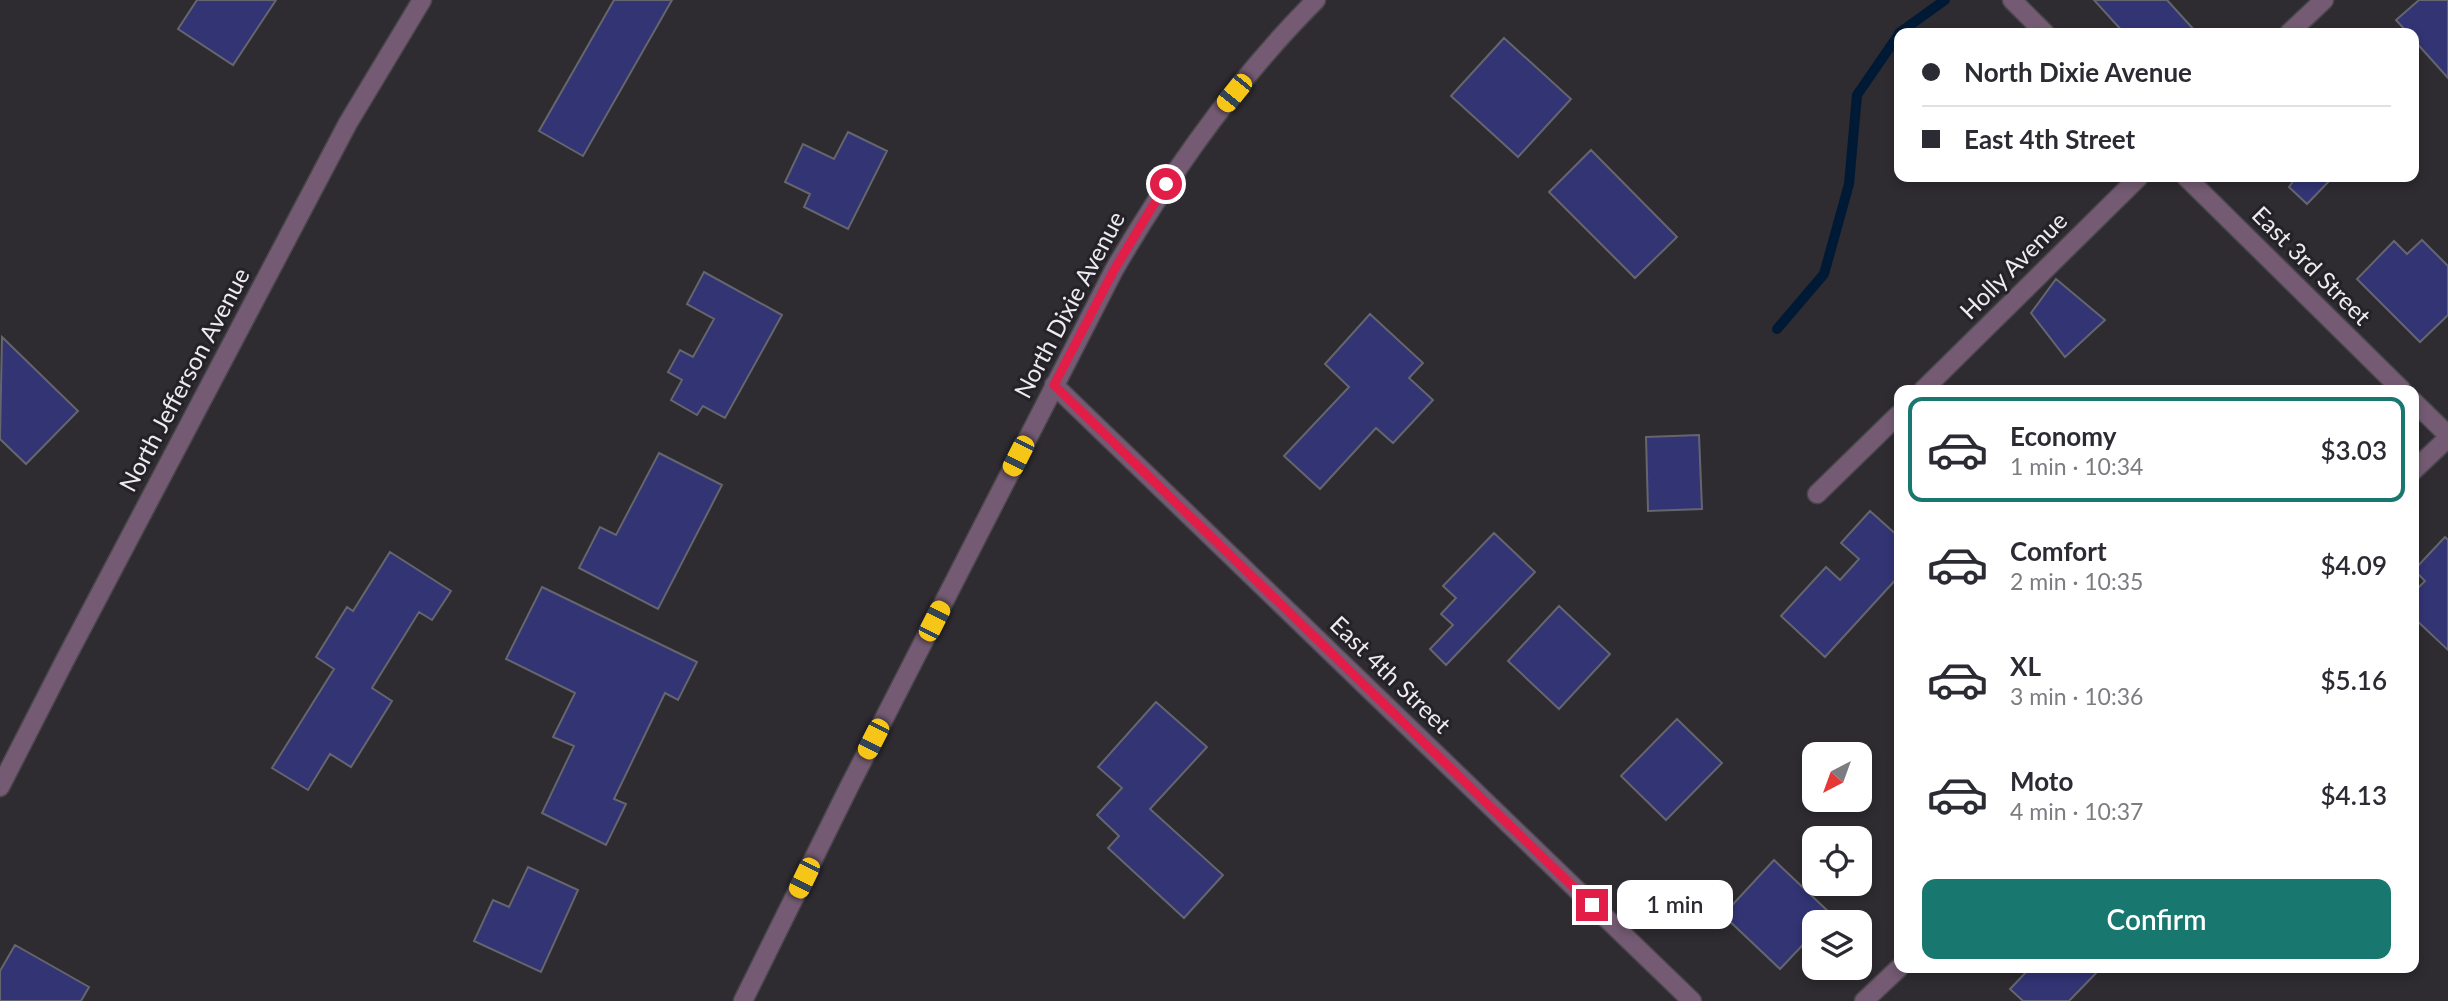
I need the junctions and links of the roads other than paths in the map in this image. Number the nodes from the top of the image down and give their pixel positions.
1 (422, 0) edge
2 (1316, 0) edge
3 (2012, 0) edge
4 (2324, 0) edge
5 (2040, 28) edge
6 (2294, 28) edge
7 (2135, 182) edge
8 (2191, 182) edge
9 (1054, 385) junction
10 (1928, 385) edge
11 (2397, 385) edge
12 (2419, 407) edge
13 (1894, 419) edge
14 (2448, 437) edge
15 (2419, 465) edge
16 (1817, 494) dead end
17 (0, 787) edge
18 (1894, 973) edge
19 (743, 1001) edge
20 (1692, 1001) edge
21 (1864, 1001) edge

1 - 17 street, North Jefferson Avenue
2 - 9 street, North Dixie Avenue
3 - 5 street
4 - 6 street
7 - 10 street, Holly Avenue
8 - 11 street, East 3rd Street
9 - 19 street, North Dixie Avenue
9 - 20 street, East 4th Street
12 - 14 street
13 - 16 street
14 - 15 street
18 - 21 street

